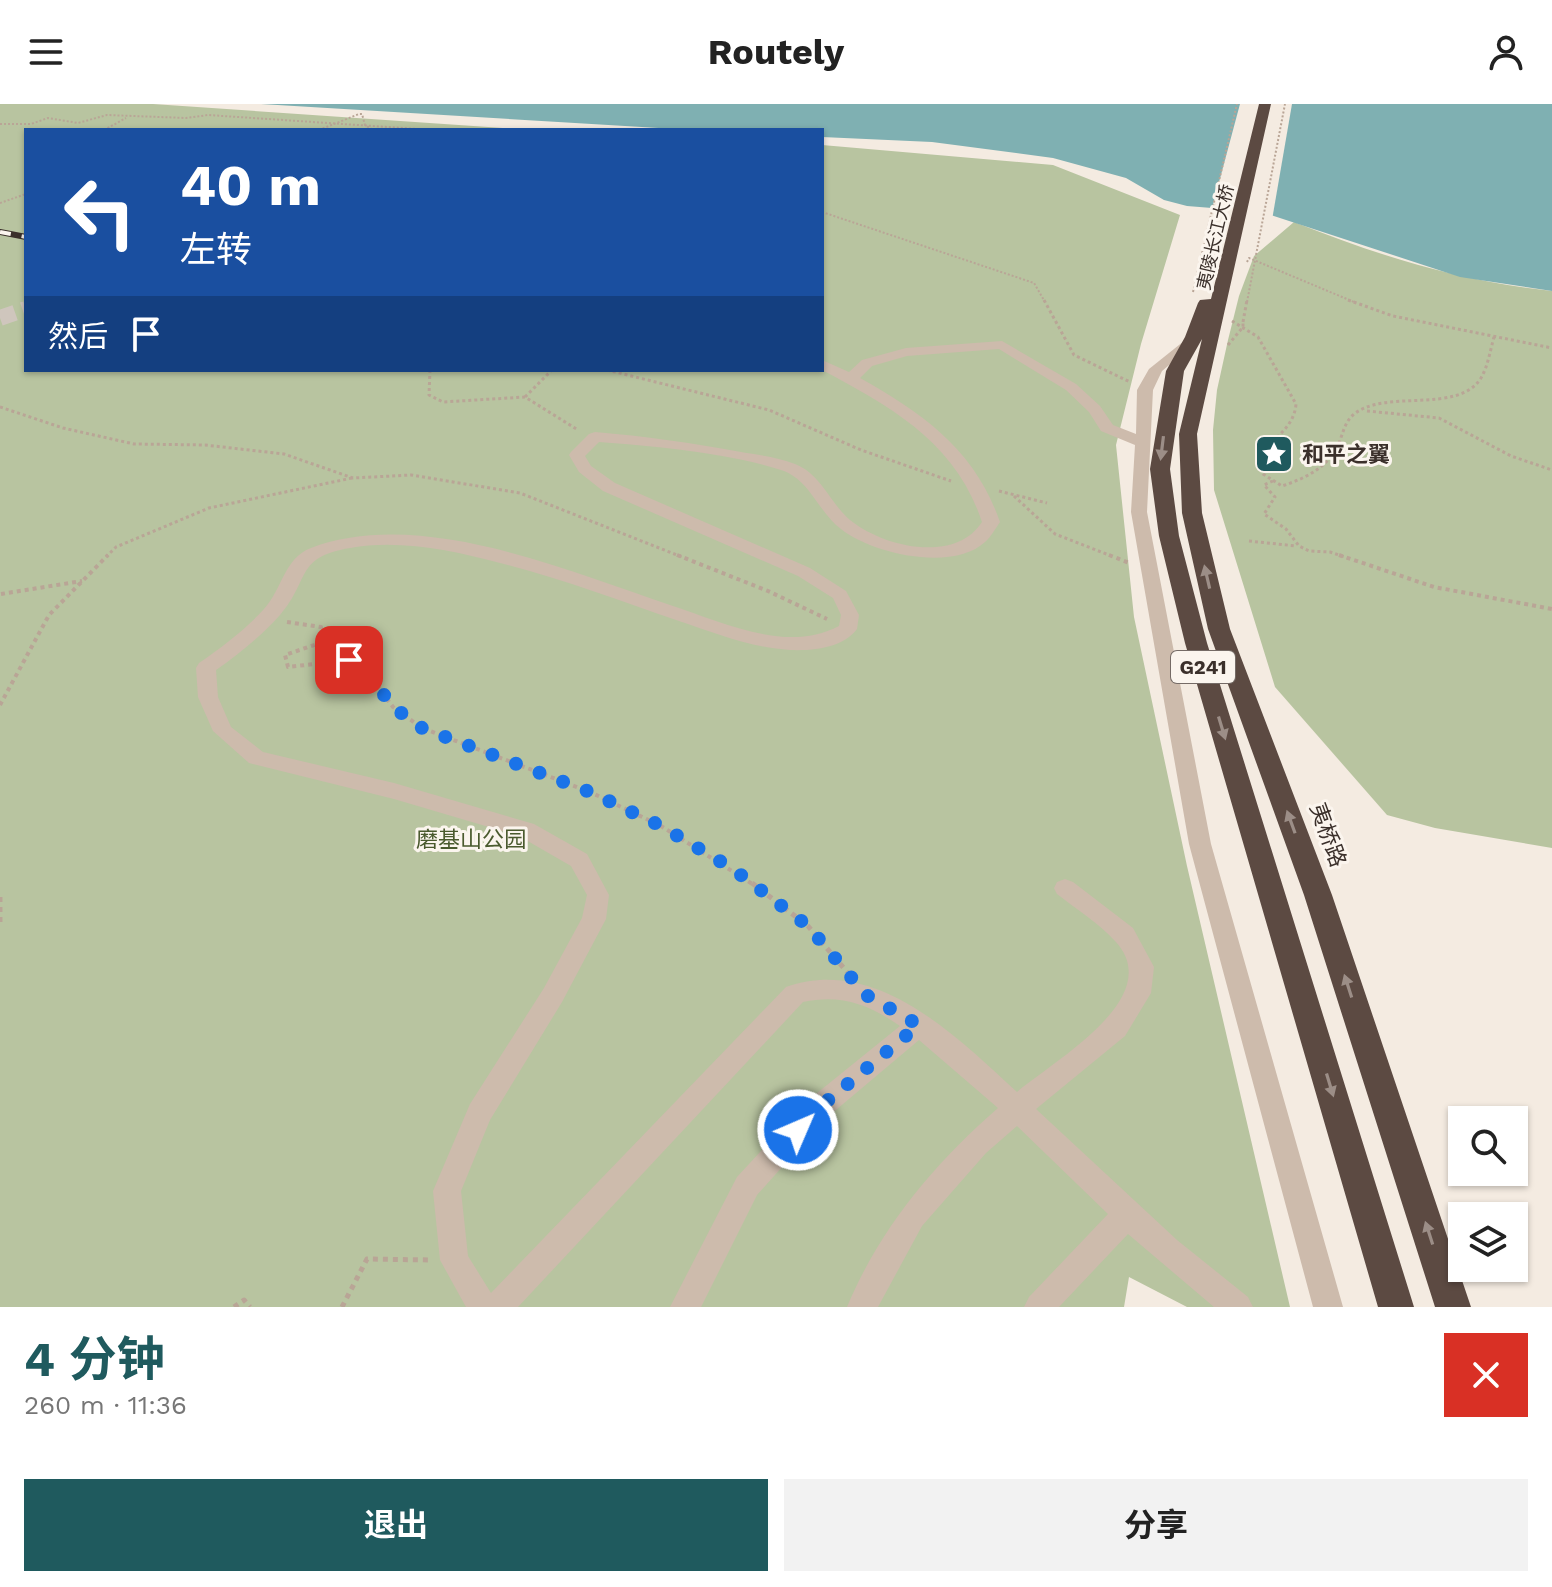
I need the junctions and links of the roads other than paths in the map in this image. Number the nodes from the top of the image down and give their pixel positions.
1 (1254, 104) edge
2 (1265, 104) edge
3 (1194, 337) junction
4 (824, 365) edge
5 (1189, 375) junction
6 (851, 379) junction
7 (1143, 446) junction
8 (1065, 888) dead end
9 (919, 1025) junction
10 (1018, 1108) junction
11 (1128, 1213) junction
12 (483, 1307) edge
13 (498, 1307) edge
14 (685, 1307) edge
15 (862, 1307) edge
16 (1039, 1307) edge
17 (1238, 1307) edge
18 (1328, 1307) edge
19 (1396, 1307) edge
20 (1453, 1307) edge

1 - 3 highway, 夷陵长江大桥 / G241
2 - 5 highway, 夷陵长江大桥 / G241
3 - 5 highway, 夷陵长江大桥 / G241
3 - 7 street
4 - 6 street
5 -> 19 highway, G241
20 -> 5 highway, 夷桥路 / G241
6 - 7 street
6 - 12 street
7 - 18 street
8 - 10 street
9 - 10 street
9 - 13 street
9 - 14 street
10 - 11 street
10 - 15 street
11 - 16 street
11 - 17 street

